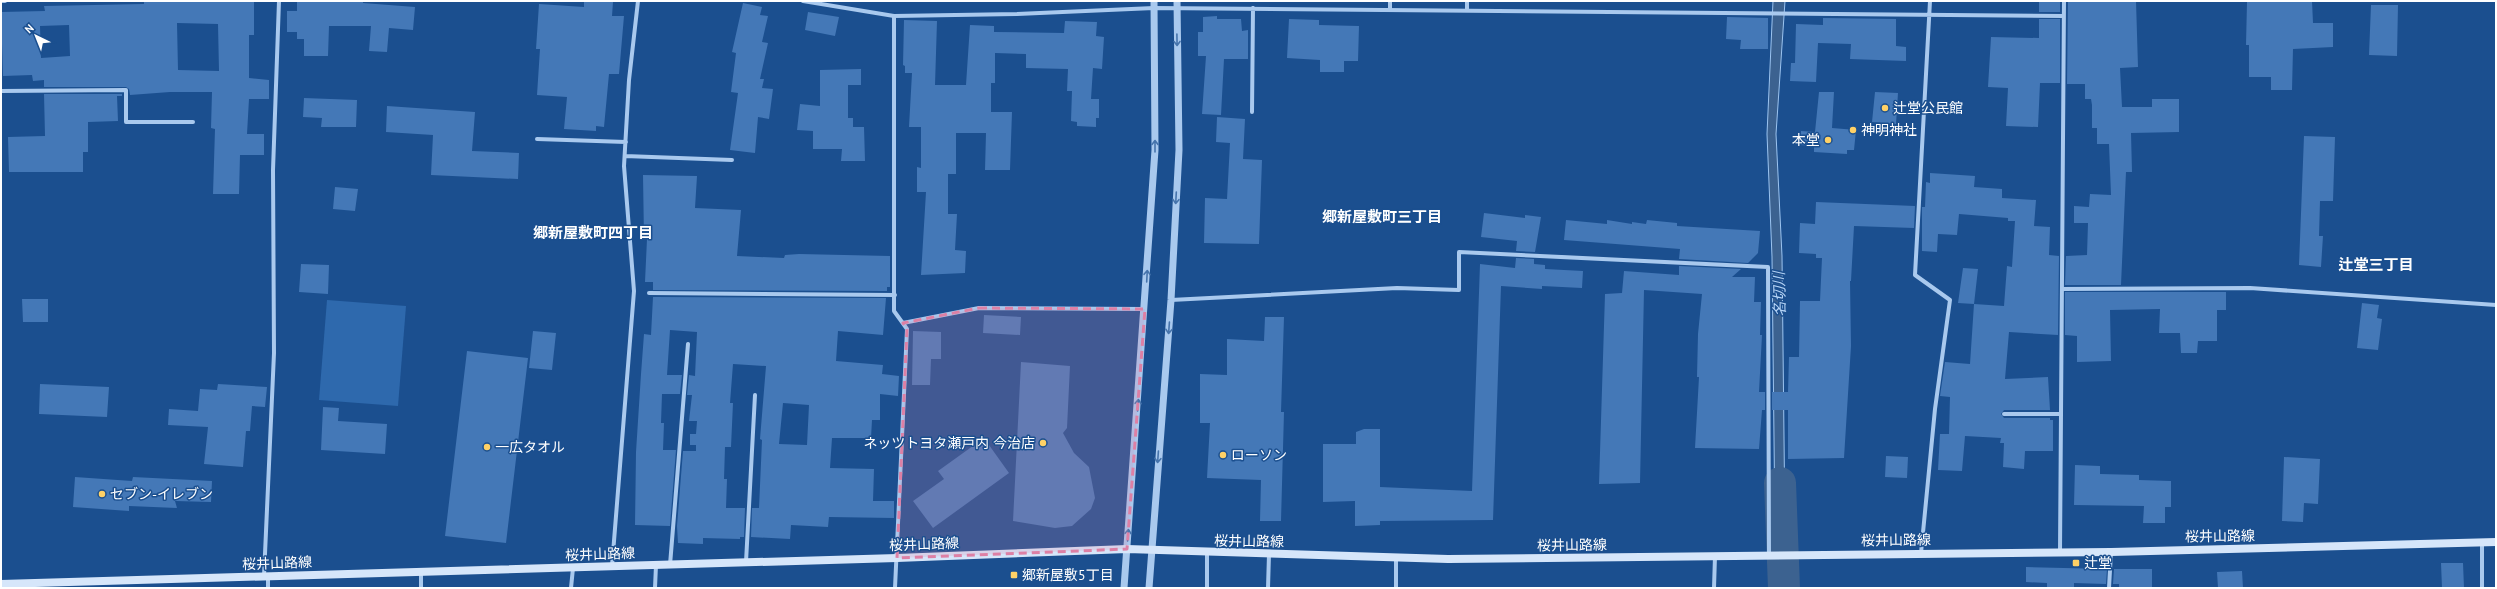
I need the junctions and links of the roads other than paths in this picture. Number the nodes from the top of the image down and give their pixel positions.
1 (5, 1) edge
2 (279, 1) edge
3 (638, 1) edge
4 (803, 1) edge
5 (1390, 1) edge
6 (1467, 1) edge
7 (1930, 1) edge
8 (2064, 1) edge
9 (1, 2) edge
10 (1154, 4) edge
11 (1177, 5) edge
12 (1253, 8) junction
13 (1390, 10) junction
14 (1467, 10) junction
15 (1930, 13) junction
16 (894, 16) junction
17 (2064, 16) junction
18 (1, 91) edge
19 (1252, 112) dead end
20 (193, 122) dead end
21 (537, 139) dead end
22 (626, 142) junction
23 (625, 156) junction
24 (732, 160) dead end
25 (2062, 289) junction
26 (649, 293) dead end
27 (895, 295) junction
28 (1171, 300) junction
29 (2496, 305) edge
30 (1145, 309) junction
31 (903, 323) junction
32 (688, 344) dead end
33 (755, 395) dead end
34 (2004, 414) dead end
35 (2061, 414) junction
36 (2496, 542) edge
37 (2482, 543) junction
38 (1127, 549) junction
39 (1152, 550) junction
40 (2060, 551) junction
41 (2111, 552) junction
42 (1207, 553) junction
43 (1921, 553) junction
44 (1269, 554) junction
45 (1769, 555) junction
46 (1715, 556) junction
47 (897, 558) junction
48 (1396, 558) junction
49 (746, 562) junction
50 (670, 564) junction
51 (656, 565) junction
52 (612, 566) junction
53 (573, 568) junction
54 (421, 572) junction
55 (266, 576) junction
56 (1, 584) edge
57 (268, 588) edge
58 (421, 588) edge
59 (572, 588) edge
60 (655, 588) edge
61 (895, 588) edge
62 (1124, 588) edge
63 (1149, 588) edge
64 (1207, 588) edge
65 (1268, 588) edge
66 (1396, 588) edge
67 (1714, 588) edge
68 (2109, 588) edge
69 (2482, 588) edge

1 - 9 street
2 - 55 street
3 - 22 street
4 - 16 street
5 - 13 street
6 - 14 street
7 - 15 street
8 - 17 street
10 - 11 street
10 - 16 street
30 -> 10 street
11 - 12 street
11 -> 28 street
12 - 13 street
12 - 19 street
13 - 14 street
14 - 15 street
15 - 17 street
15 - 43 street
16 - 27 street
17 - 25 street
18 - 20 street
21 - 22 street
22 - 23 street
23 - 24 street
23 - 52 street
25 - 29 street
25 - 35 street
26 - 27 street
27 - 31 street
28 -> 39 street
28 - 45 street
30 - 31 street
38 -> 30 street
31 - 47 street
32 - 50 street
33 - 49 street
34 - 35 street
35 - 40 street
36 - 37 main road, 桜井山路線
37 - 41 main road, 桜井山路線
37 - 69 street
38 - 39 main road, 桜井山路線
38 - 47 main road, 桜井山路線
38 - 62 street
39 - 42 main road, 桜井山路線
39 - 63 street
40 - 41 main road, 桜井山路線
40 - 43 main road, 桜井山路線
41 - 68 street
42 - 44 main road, 桜井山路線
42 - 64 street
43 - 45 main road, 桜井山路線
44 - 48 main road, 桜井山路線
44 - 65 street
45 - 46 main road, 桜井山路線
46 - 48 main road, 桜井山路線
46 - 67 street
47 - 49 main road, 桜井山路線
47 - 61 street
48 - 66 street
49 - 50 main road, 桜井山路線
50 - 51 main road, 桜井山路線
51 - 52 main road, 桜井山路線
51 - 60 street
52 - 53 main road, 桜井山路線
53 - 54 main road, 桜井山路線
53 - 59 street
54 - 55 main road, 桜井山路線
54 - 58 street
55 - 56 main road, 桜井山路線
55 - 57 street

